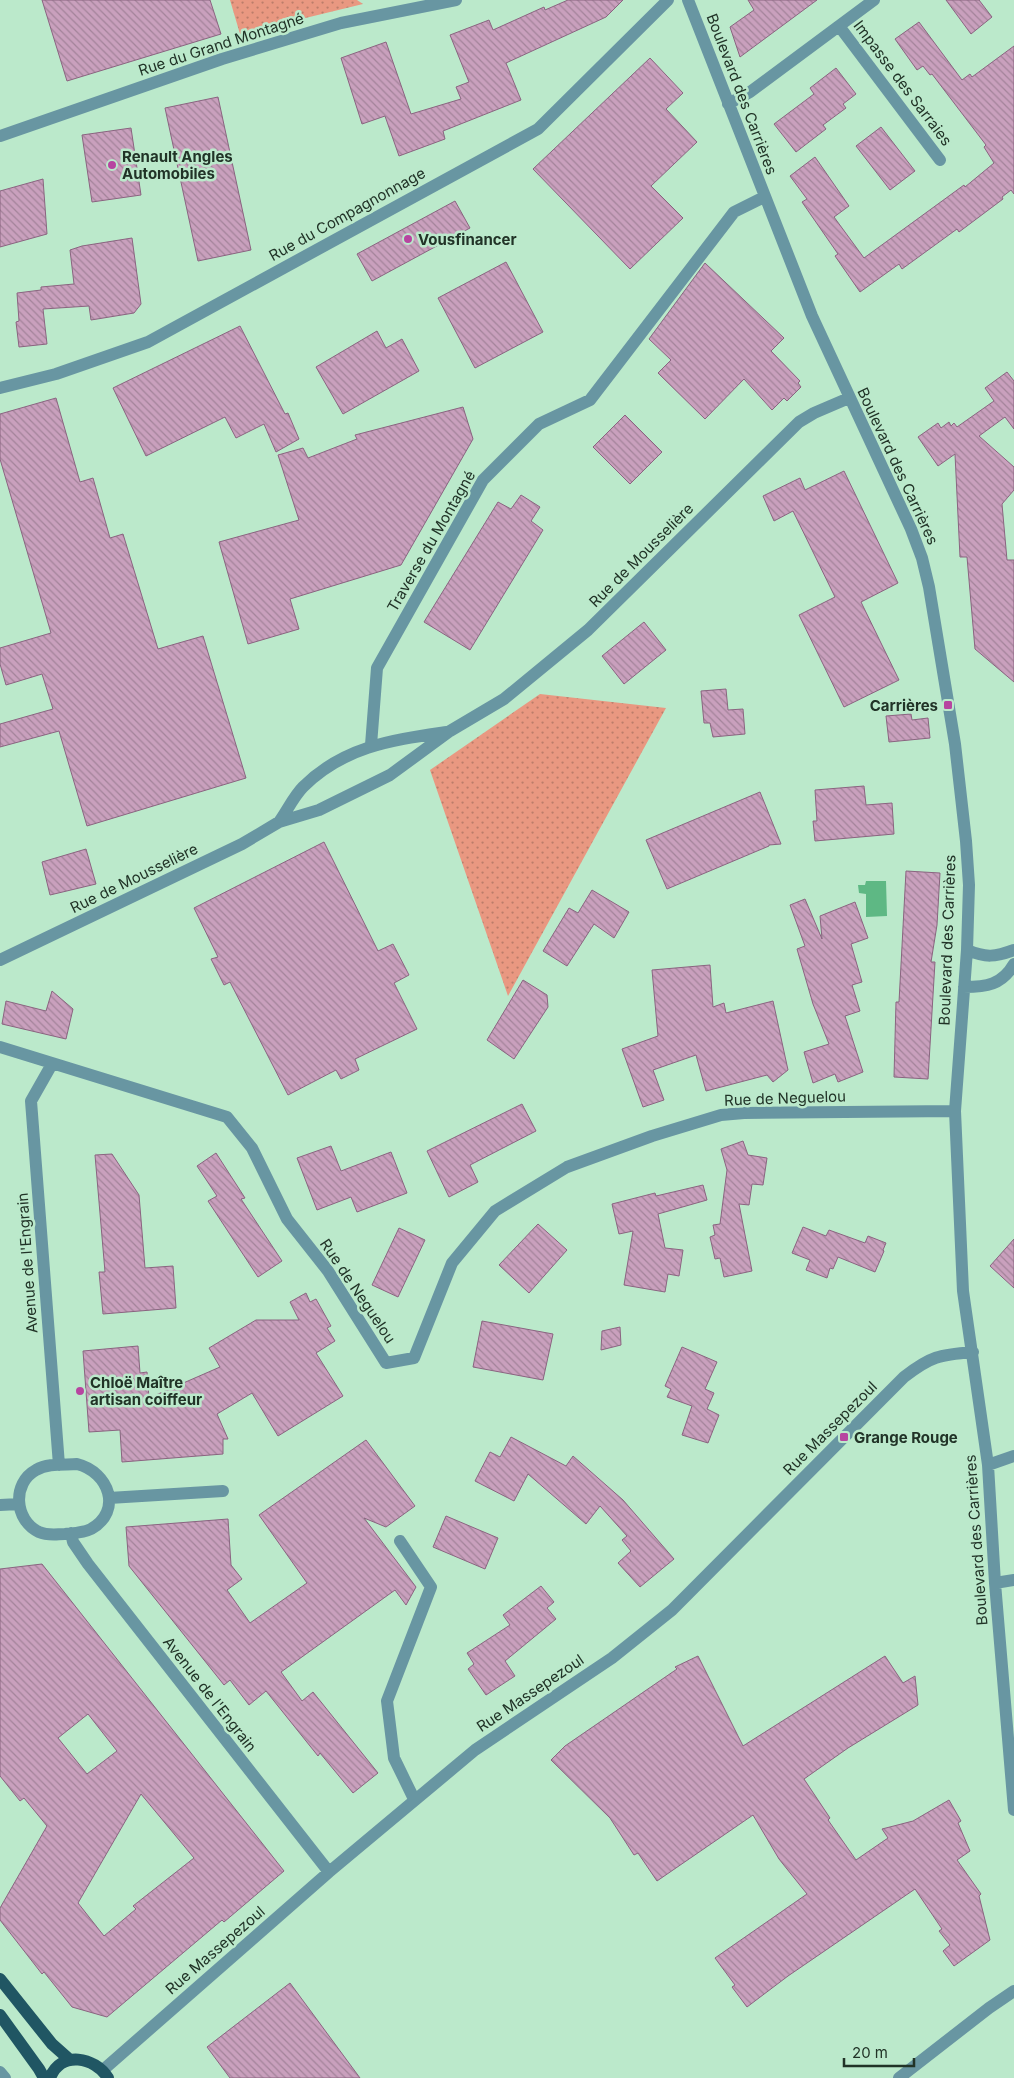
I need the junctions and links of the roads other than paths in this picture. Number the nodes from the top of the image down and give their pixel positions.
1 (456, 0) edge
2 (668, 0) edge
3 (688, 0) edge
4 (874, 0) edge
5 (839, 26) junction
6 (728, 104) junction
7 (0, 136) edge
8 (940, 160) dead end
9 (764, 197) junction
10 (0, 388) edge
11 (849, 398) junction
12 (450, 731) junction
13 (371, 745) junction
14 (279, 822) junction
15 (967, 950) junction
16 (1014, 950) edge
17 (0, 960) edge
18 (1014, 964) edge
19 (964, 987) junction
20 (0, 1047) edge
21 (52, 1064) junction
22 (955, 1112) junction
23 (973, 1352) junction
24 (1014, 1456) edge
25 (59, 1465) junction
26 (988, 1465) junction
27 (223, 1491) dead end
28 (109, 1498) junction
29 (19, 1504) junction
30 (0, 1505) edge
31 (71, 1533) junction
32 (400, 1541) dead end
33 (1014, 1580) edge
34 (995, 1583) junction
35 (414, 1799) junction
36 (1014, 1810) edge
37 (329, 1872) junction
38 (0, 1979) edge
39 (1014, 1991) edge
40 (0, 2014) edge
41 (70, 2060) junction
42 (0, 2072) edge
43 (106, 2074) edge
44 (5, 2078) edge
45 (44, 2078) edge
46 (50, 2078) edge
47 (899, 2078) edge

1 - 7 street, Rue du Grand Montagné
2 - 10 street, Rue du Compagnonnage
3 - 6 street, Boulevard des Carrières
4 - 5 street, Impasse des Sarraies
5 - 6 street, Impasse des Sarraies
5 - 8 street, Impasse des Sarraies
6 - 9 street, Boulevard des Carrières
9 - 11 street, Boulevard des Carrières
9 - 13 street, Traverse du Montagné
11 - 12 street, Rue de Mousselière
11 - 15 street, Boulevard des Carrières
12 - 13 street, Rue de Mousselière
12 - 14 street, Rue de Mousselière
13 - 14 street, Rue de Mousselière
14 - 17 street, Rue de Mousselière
15 - 16 street
15 - 19 street, Boulevard des Carrières
18 - 19 street
19 - 22 street, Boulevard des Carrières
20 - 21 street, Rue de Neguelou
21 - 22 street, Rue de Neguelou
21 - 25 street, Avenue de l'Engrain
22 - 23 street, Boulevard des Carrières
23 - 26 street, Boulevard des Carrières
23 - 35 street, Rue Massepezoul
24 - 26 street
25 - 28 street
25 - 29 street
26 - 34 street, Boulevard des Carrières
27 - 28 street
28 - 31 street
29 - 30 street
29 - 31 street
31 - 37 street, Avenue de l'Engrain
32 - 35 street
33 - 34 street
34 - 36 street, Boulevard des Carrières
35 - 37 street, Rue Massepezoul
37 - 43 street, Rue Massepezoul
38 - 41 main road
39 - 47 street
40 - 45 main road
41 - 43 main road
41 - 46 main road
42 - 44 street

